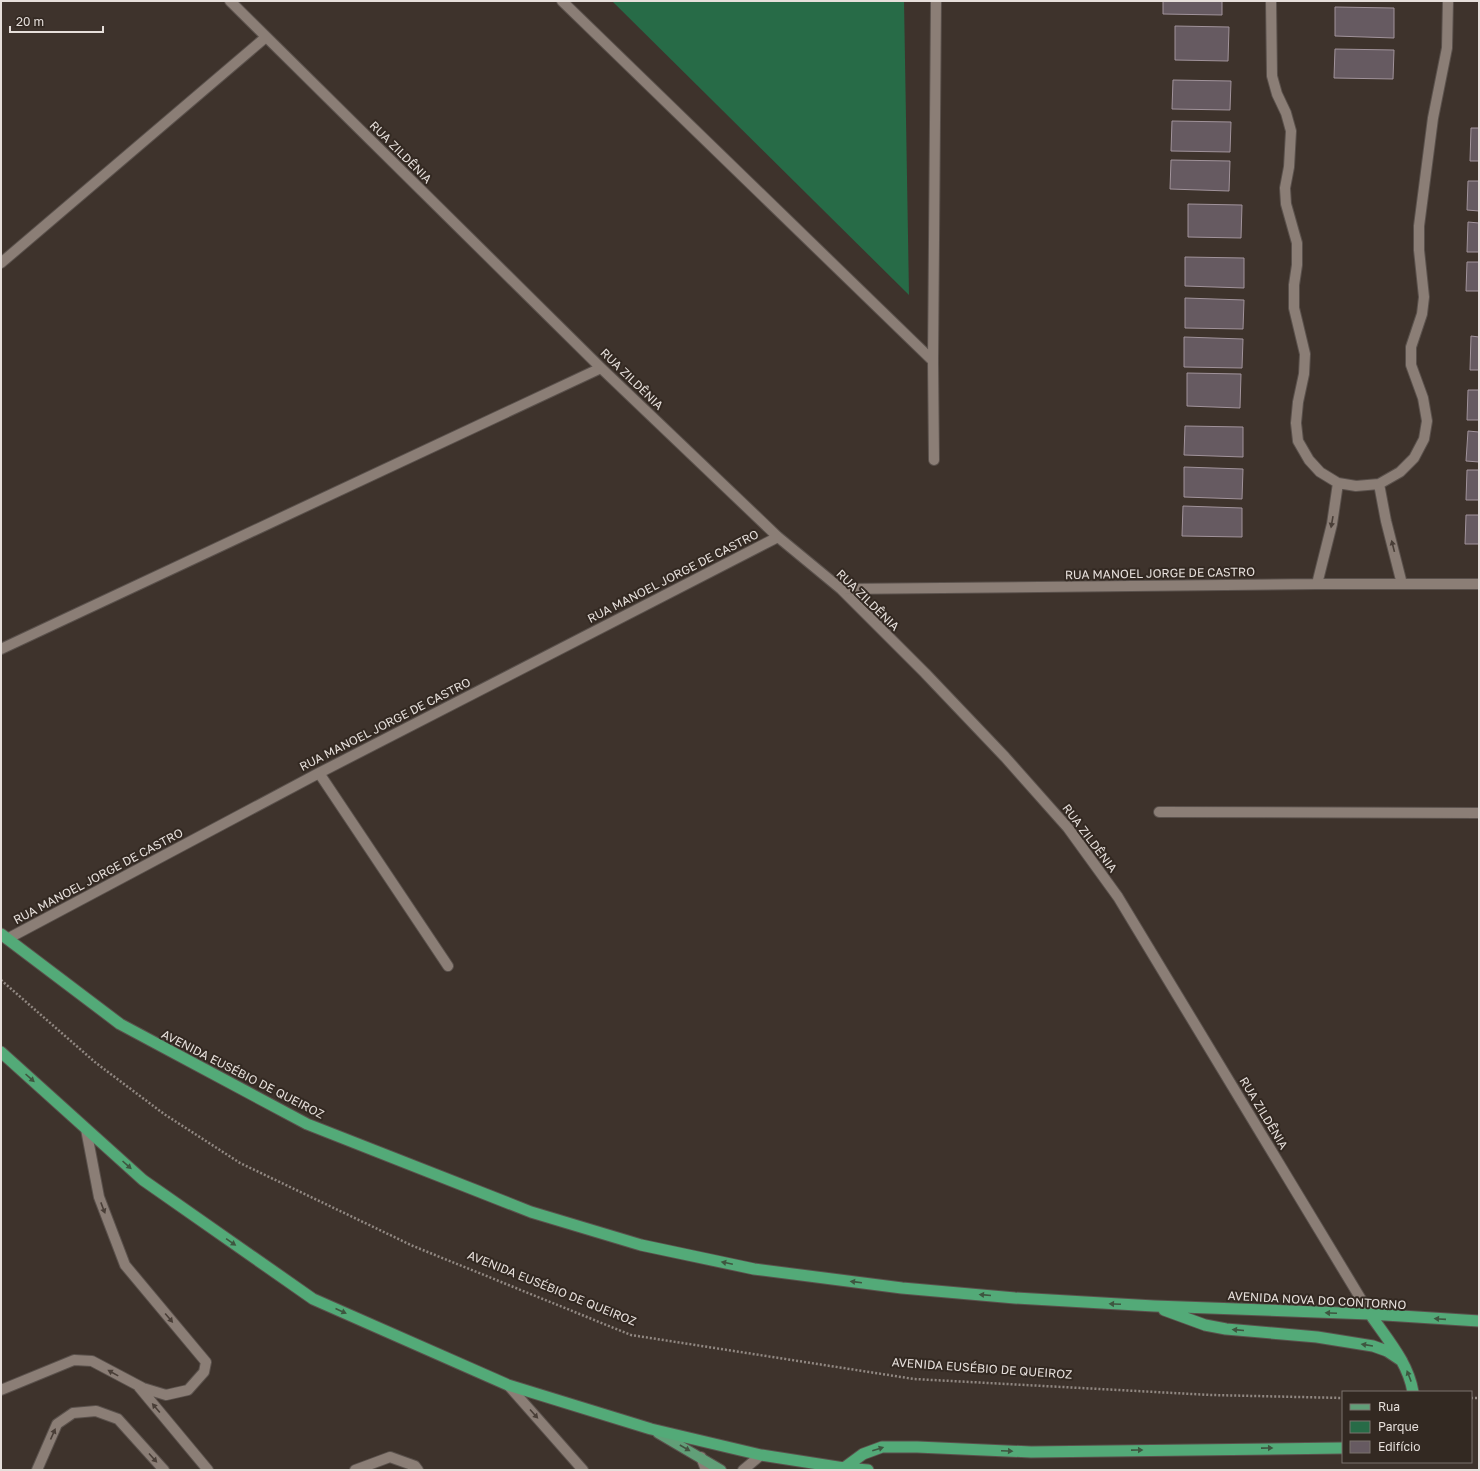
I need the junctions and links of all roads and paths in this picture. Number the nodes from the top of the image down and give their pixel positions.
1 (230, 1) edge
2 (562, 1) edge
3 (936, 1) edge
4 (1271, 1) edge
5 (1448, 1) edge
6 (266, 37) junction
7 (1, 262) edge
8 (933, 360) junction
9 (601, 368) junction
10 (934, 460) dead end
11 (1338, 483) junction
12 (1380, 484) junction
13 (778, 537) junction
14 (1317, 584) junction
15 (1402, 584) junction
16 (1479, 584) edge
17 (841, 589) junction
18 (1, 649) edge
19 (319, 773) junction
20 (1159, 812) dead end
21 (1479, 813) edge
22 (4, 937) edge
23 (448, 966) dead end
24 (1, 980) edge
25 (1, 1052) edge
26 (86, 1129) junction
27 (1154, 1306) junction
28 (1370, 1314) junction
29 (1479, 1321) edge
30 (1402, 1361) junction
31 (508, 1385) junction
32 (137, 1386) junction
33 (1, 1390) edge
34 (1413, 1391) edge
35 (1342, 1398) edge
36 (651, 1429) junction
37 (1342, 1448) edge
38 (761, 1455) junction
39 (701, 1457) junction
40 (844, 1468) junction
41 (37, 1470) edge
42 (164, 1470) edge
43 (208, 1470) edge
44 (355, 1470) edge
45 (418, 1470) edge
46 (583, 1470) edge
47 (706, 1470) edge
48 (721, 1470) edge
49 (743, 1470) edge
50 (868, 1470) edge

1 - 6 street, RUA ZILDÊNIA
2 - 8 street
3 - 8 street
4 - 11 street
5 - 12 street
6 - 7 street
6 - 9 street, RUA ZILDÊNIA
8 - 10 street
9 - 13 street, RUA ZILDÊNIA
9 - 18 street
11 - 12 street
11 -> 14 street
15 -> 12 street
13 - 17 street, RUA ZILDÊNIA
13 - 19 street, RUA MANOEL JORGE DE CASTRO
14 - 15 street, RUA MANOEL JORGE DE CASTRO
14 - 17 street, RUA MANOEL JORGE DE CASTRO
15 - 16 street, RUA MANOEL JORGE DE CASTRO
17 - 28 street, RUA ZILDÊNIA
19 - 22 street, RUA MANOEL JORGE DE CASTRO
19 - 23 street
20 - 21 street
27 -> 22 highway, AVENIDA EUSÉBIO DE QUEIROZ
24 - 35 path, AVENIDA EUSÉBIO DE QUEIROZ
25 -> 26 highway
26 -> 31 highway
26 -> 32 street
28 -> 27 highway, AVENIDA NOVA DO CONTORNO
30 -> 27 highway
29 -> 28 highway, AVENIDA NOVA DO CONTORNO
28 - 30 highway
34 -> 30 highway
31 - 36 highway
31 -> 46 street
32 -> 33 street
43 -> 32 street
36 - 38 highway
36 -> 39 main road
40 -> 37 highway
38 - 40 highway
38 - 49 street
39 - 47 street
39 - 48 main road
40 - 50 highway
41 -> 42 street
44 - 45 street

